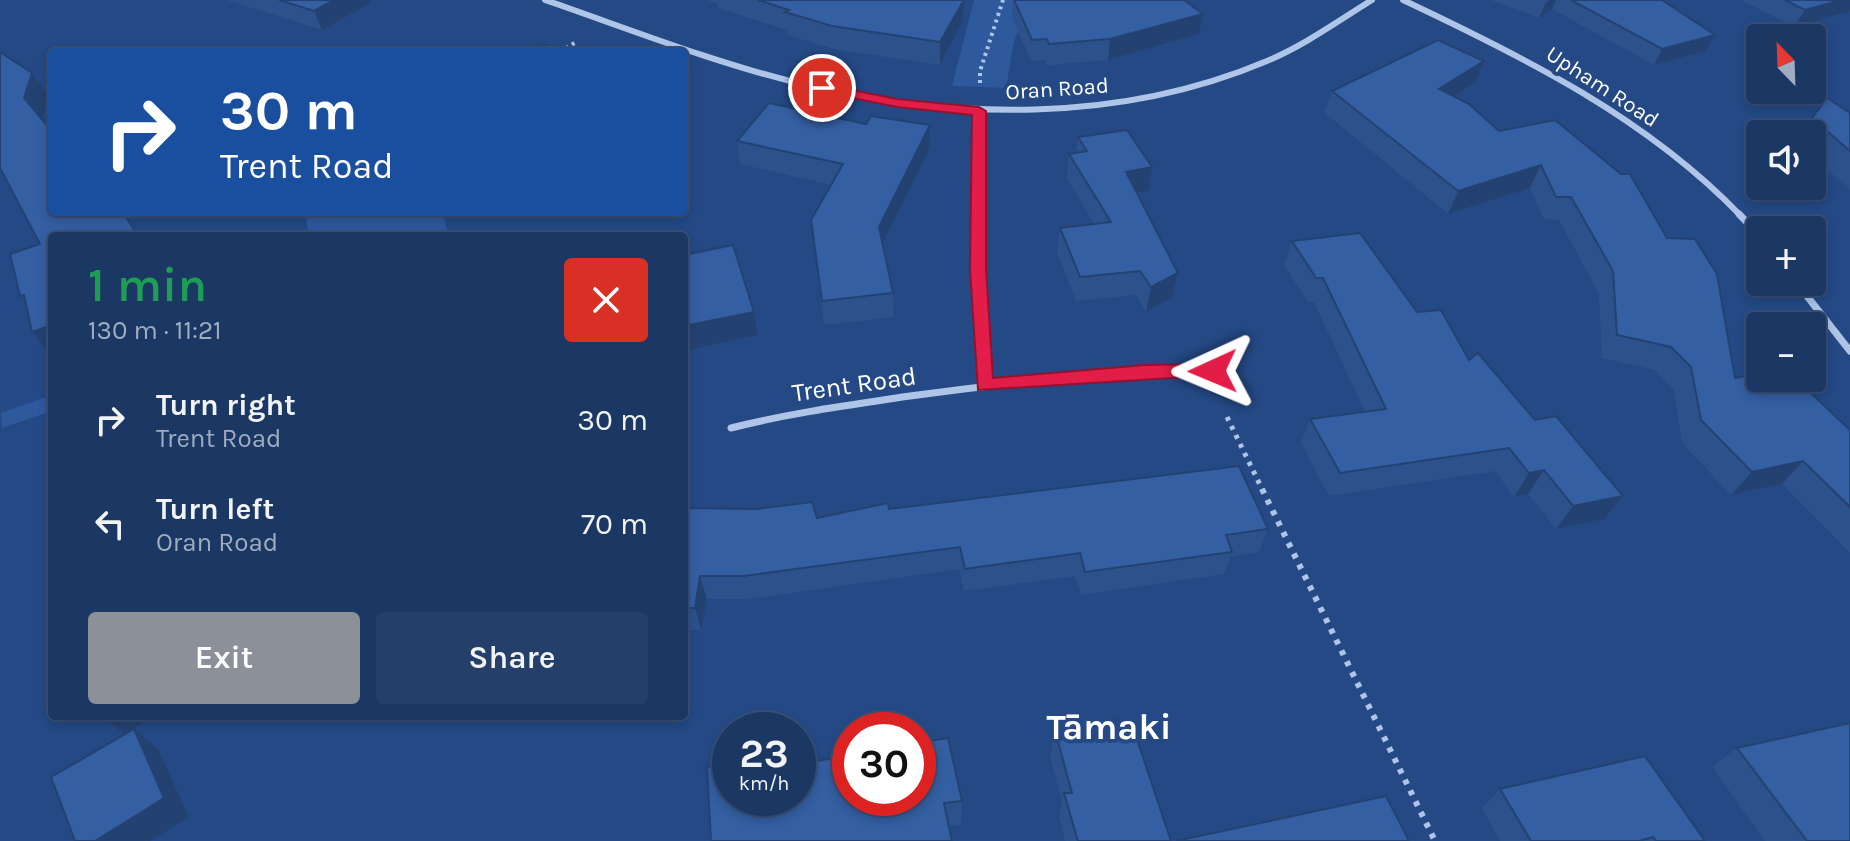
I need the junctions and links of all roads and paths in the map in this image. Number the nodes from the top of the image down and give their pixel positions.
1 (545, 0) edge
2 (1003, 0) edge
3 (1372, 0) edge
4 (1403, 0) edge
5 (584, 37) dead end
6 (566, 48) edge
7 (979, 94) dead end
8 (979, 111) junction
9 (1746, 220) edge
10 (1807, 296) edge
11 (1850, 351) edge
12 (1213, 371) dead end
13 (984, 385) junction
14 (1227, 417) dead end
15 (731, 428) dead end
16 (1435, 841) edge

1 - 8 street, Oran Road
2 - 7 path
3 - 8 street, Oran Road
4 - 9 street, Upham Road
5 - 6 path
8 - 13 street
10 - 11 street
12 - 13 street, Trent Road
13 - 15 street, Trent Road
14 - 16 path

